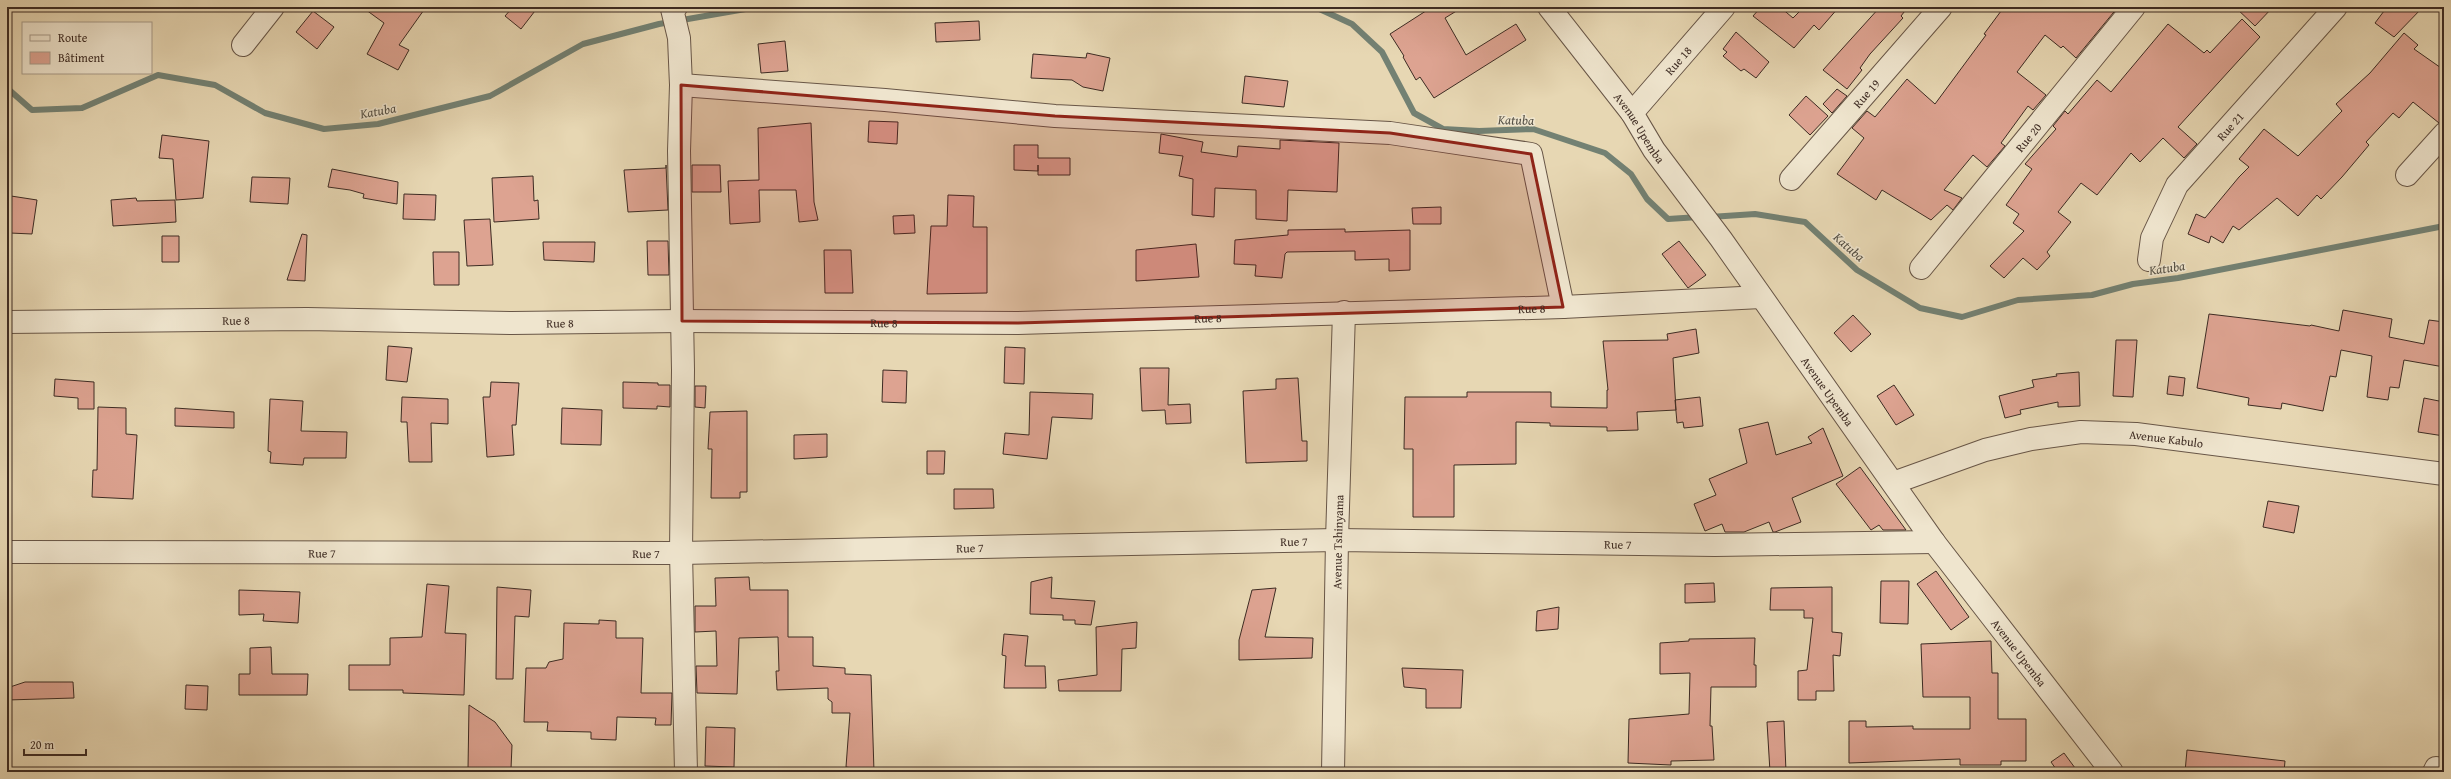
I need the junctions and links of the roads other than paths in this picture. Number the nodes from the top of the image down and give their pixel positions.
1 (273, 7) edge
2 (1549, 7) edge
3 (1724, 7) edge
4 (1940, 7) edge
5 (2134, 7) edge
6 (2336, 7) edge
7 (674, 8) edge
8 (243, 45) dead end
9 (681, 85) junction
10 (1632, 113) junction
11 (2444, 134) edge
12 (2407, 175) dead end
13 (1791, 179) dead end
14 (2149, 260) dead end
15 (1921, 268) dead end
16 (1761, 297) junction
17 (1563, 306) junction
18 (1344, 312) junction
19 (682, 321) junction
20 (7, 322) edge
21 (2444, 474) edge
22 (1893, 483) junction
23 (1337, 540) junction
24 (1934, 542) junction
25 (7, 552) edge
26 (681, 553) junction
27 (686, 772) edge
28 (1333, 772) edge
29 (2112, 772) edge

1 - 8 street
2 - 10 street, Avenue Upemba
3 - 10 street, Rue 18
4 - 13 street, Rue 19
5 - 15 street, Rue 20
6 - 14 street, Rue 21
7 - 9 street
9 - 17 street
9 - 19 street
10 - 16 street, Avenue Upemba
11 - 12 street
16 - 17 street, Rue 8
16 - 22 street, Avenue Upemba
17 - 18 street, Rue 8
18 - 19 street, Rue 8
18 - 23 street, Avenue Tshinyama
19 - 20 street, Rue 8
19 - 26 street
21 - 22 street, Avenue Kabulo
22 - 24 street, Avenue Upemba
23 - 24 street, Rue 7
23 - 26 street, Rue 7
23 - 28 street, Avenue Tshinyama
24 - 29 street, Avenue Upemba
25 - 26 street, Rue 7
26 - 27 street

